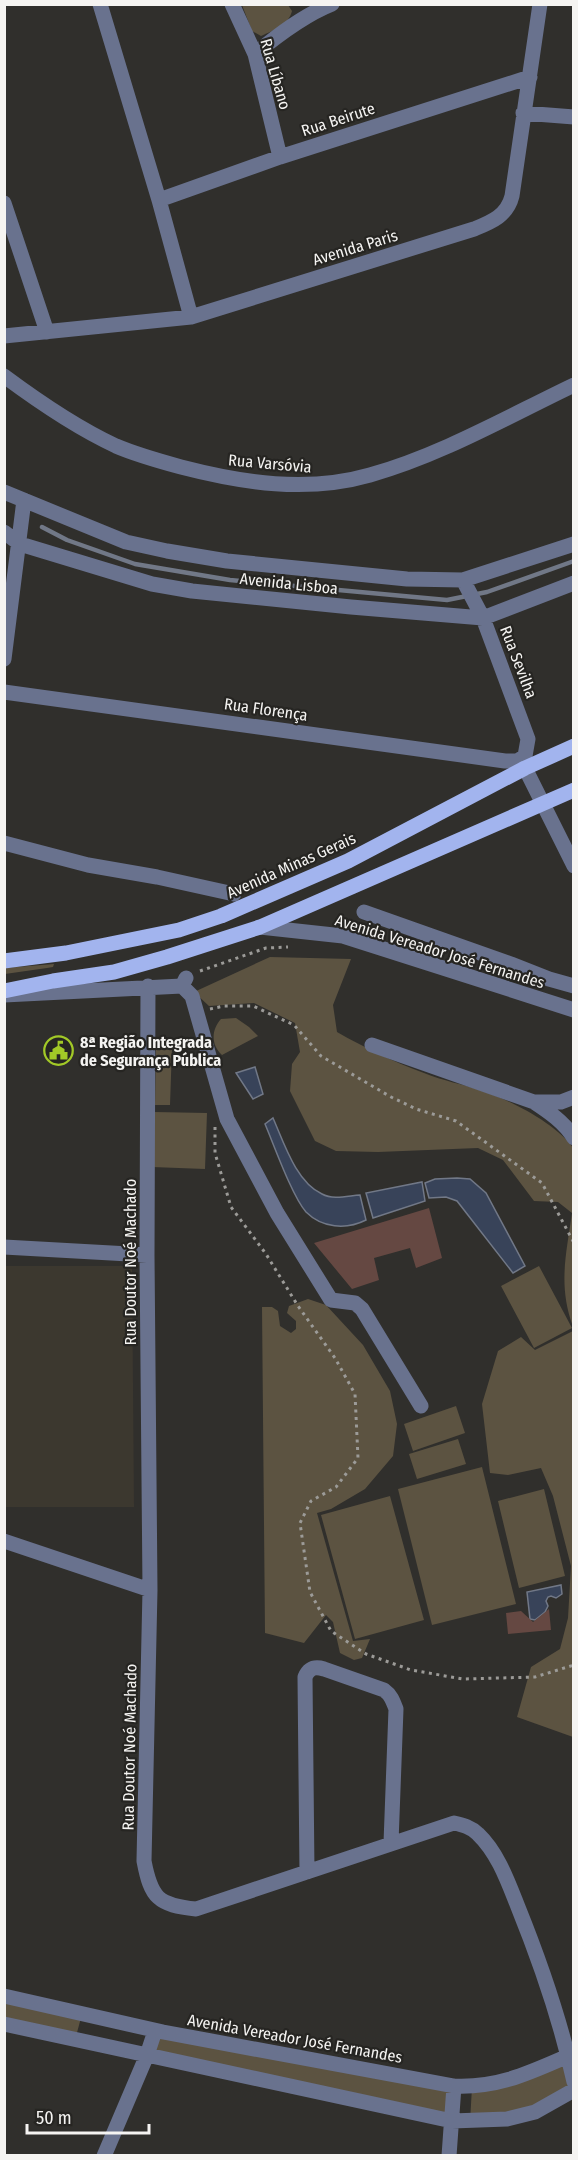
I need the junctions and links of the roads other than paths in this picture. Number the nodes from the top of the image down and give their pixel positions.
1 (100, 4) edge
2 (232, 4) edge
3 (332, 4) edge
4 (540, 4) edge
5 (310, 7) edge
6 (255, 54) junction
7 (530, 77) junction
8 (523, 113) junction
9 (573, 117) edge
10 (280, 157) junction
11 (159, 200) junction
12 (4, 202) edge
13 (191, 316) junction
14 (46, 332) junction
15 (4, 336) edge
16 (4, 376) edge
17 (573, 385) edge
18 (4, 492) edge
19 (24, 500) junction
20 (4, 532) edge
21 (20, 544) junction
22 (573, 544) edge
23 (463, 580) junction
24 (573, 583) edge
25 (483, 618) junction
26 (4, 659) edge
27 (4, 692) edge
28 (573, 746) edge
29 (523, 763) junction
30 (573, 790) edge
31 (544, 804) junction
32 (4, 843) edge
33 (573, 866) edge
34 (234, 894) dead end
35 (364, 912) dead end
36 (260, 927) junction
37 (4, 961) edge
38 (147, 986) junction
39 (573, 986) edge
40 (4, 993) edge
41 (573, 1010) edge
42 (372, 1045) dead end
43 (573, 1097) edge
44 (534, 1102) junction
45 (573, 1138) edge
46 (4, 1247) edge
47 (147, 1255) junction
48 (421, 1406) dead end
49 (4, 1541) edge
50 (150, 1590) junction
51 (391, 1843) junction
52 (308, 1872) junction
53 (4, 1996) edge
54 (4, 2024) edge
55 (155, 2031) junction
56 (571, 2052) edge
57 (147, 2055) junction
58 (573, 2082) edge
59 (454, 2086) junction
60 (573, 2090) edge
61 (452, 2121) junction
62 (104, 2156) edge
63 (449, 2156) edge

1 - 11 street
2 - 6 street, Rua Líbano
3 - 5 street
4 - 7 street, Avenida Paris
5 - 6 street
6 - 10 street, Rua Líbano
7 - 8 street, Avenida Paris
7 - 10 street, Rua Beirute
8 - 9 street
8 - 13 street, Avenida Paris
10 - 11 street, Rua Beirute
11 - 13 street
12 - 14 street
13 - 14 street, Avenida Paris
14 - 15 street, Avenida Paris
16 - 17 street, Rua Varsóvia
18 - 19 street, Avenida Lisboa
19 - 21 street
19 - 23 street, Avenida Lisboa
20 - 21 street, Avenida Lisboa
21 - 25 street, Avenida Lisboa
21 - 26 street
22 - 23 street, Avenida Lisboa
23 - 25 street, Rua Sevilha
24 - 25 street, Avenida Lisboa
25 - 29 street, Rua Sevilha
27 - 29 street, Rua Florença
28 - 29 main road, Avenida Minas Gerais
29 - 31 street
29 - 37 main road, Avenida Minas Gerais
30 - 31 main road
31 - 33 street
31 - 36 main road
32 - 34 street
35 - 39 street, Avenida Vereador José Fernandes
36 - 40 main road
36 - 41 street, Avenida Vereador José Fernandes
38 - 40 street
38 - 47 street, Rua Doutor Noé Machado
38 - 48 street
42 - 44 street
43 - 44 street
44 - 45 street
46 - 47 street
47 - 50 street, Rua Doutor Noé Machado
49 - 50 street
50 - 52 street, Rua Doutor Noé Machado
51 - 52 street, Rua Doutor Noé Machado
51 - 52 street
51 - 56 street, Rua Doutor Noé Machado
53 - 55 street, Avenida Vereador José Fernandes
54 - 57 street
55 - 57 street
55 - 59 street, Avenida Vereador José Fernandes
56 - 58 street, Rua Doutor Noé Machado
56 - 59 street, Avenida Vereador José Fernandes
57 - 61 street
57 - 62 street
59 - 61 street
60 - 61 street
61 - 63 street

